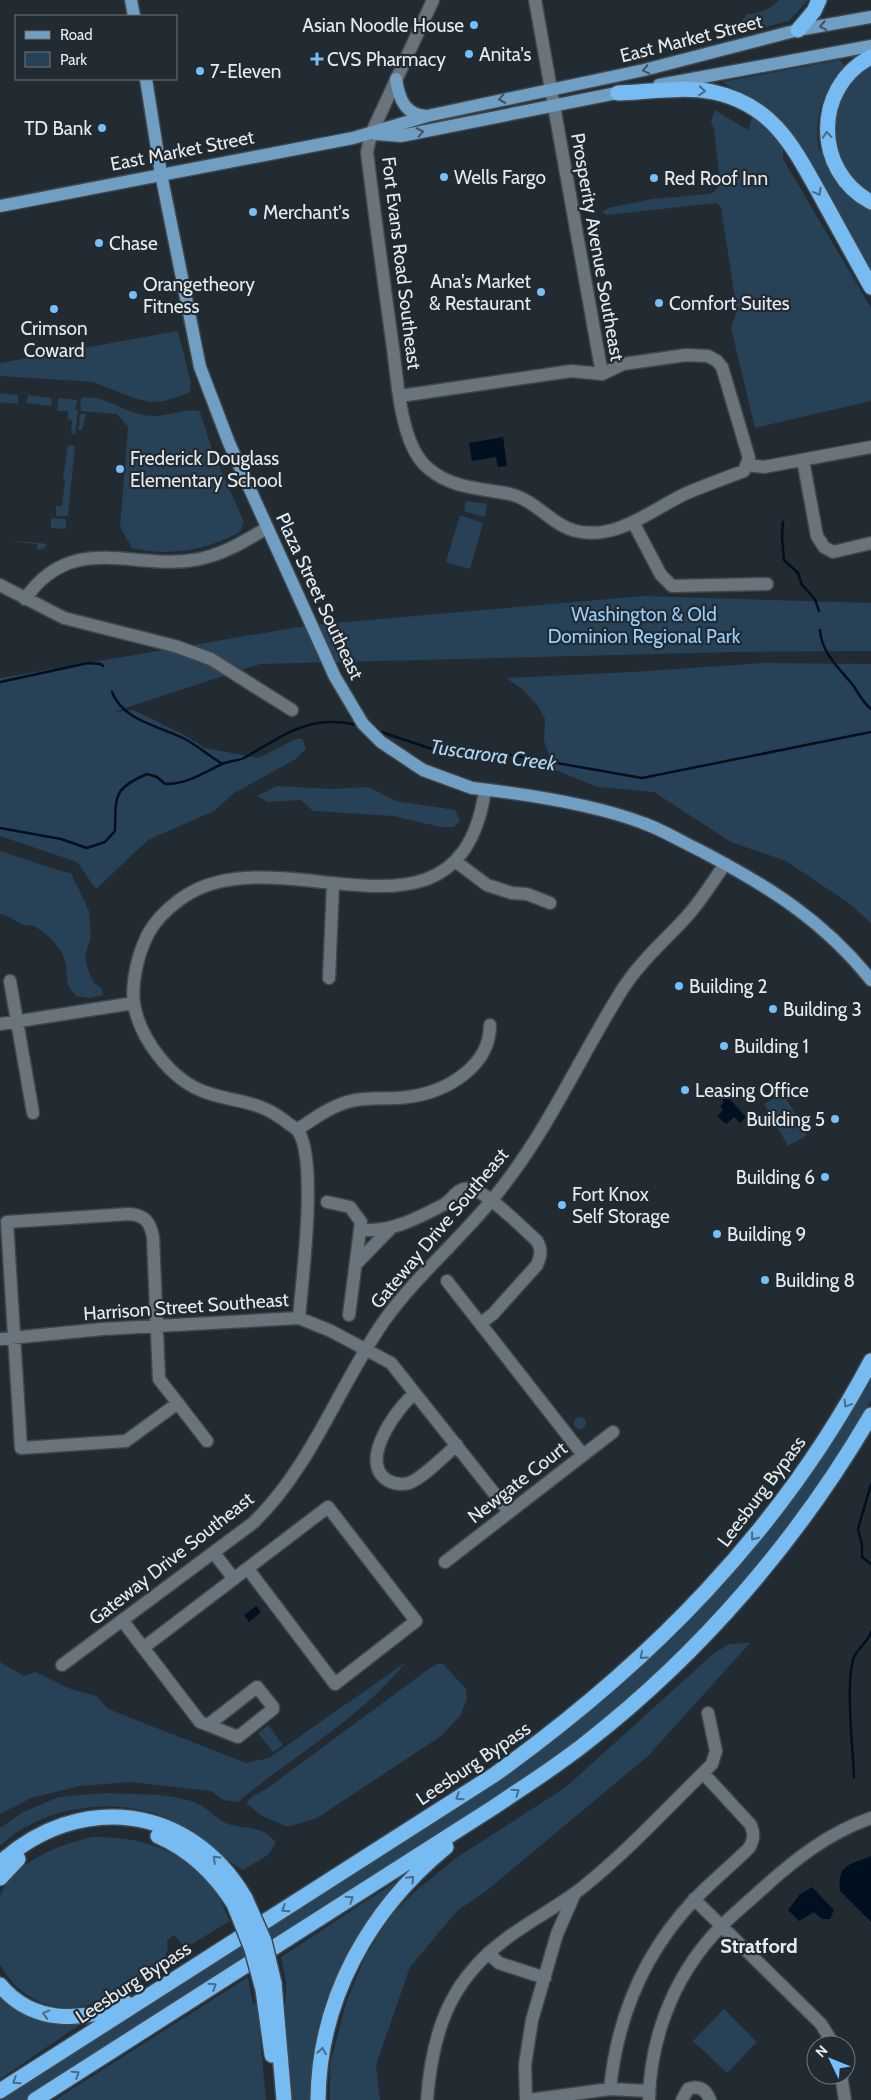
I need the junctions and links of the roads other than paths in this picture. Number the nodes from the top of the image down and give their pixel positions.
1 (131, 0) edge
2 (433, 0) edge
3 (535, 0) edge
4 (819, 0) edge
5 (134, 15) edge
6 (871, 17) edge
7 (798, 30) junction
8 (871, 46) edge
9 (871, 57) edge
10 (396, 79) junction
11 (146, 80) edge
12 (550, 90) junction
13 (618, 93) junction
14 (553, 105) junction
15 (427, 116) junction
16 (371, 134) junction
17 (161, 174) junction
18 (871, 202) edge
19 (0, 206) edge
20 (871, 286) edge
21 (602, 374) junction
22 (400, 396) junction
23 (871, 447) edge
24 (803, 460) junction
25 (748, 465) junction
26 (632, 522) junction
27 (268, 528) junction
28 (871, 543) edge
29 (767, 584) dead end
30 (0, 585) edge
31 (26, 599) junction
32 (292, 710) dead end
33 (485, 790) junction
34 (456, 861) junction
35 (725, 864) junction
36 (333, 884) junction
37 (550, 903) dead end
38 (329, 978) dead end
39 (871, 980) edge
40 (10, 981) dead end
41 (134, 1003) junction
42 (17, 1022) junction
43 (0, 1024) edge
44 (490, 1025) dead end
45 (33, 1112) dead end
46 (297, 1130) junction
47 (491, 1201) junction
48 (327, 1202) dead end
49 (390, 1228) junction
50 (360, 1229) junction
51 (356, 1264) junction
52 (447, 1281) dead end
53 (349, 1315) dead end
54 (299, 1318) junction
55 (481, 1323) junction
56 (157, 1326) junction
57 (14, 1338) junction
58 (0, 1339) edge
59 (367, 1351) junction
60 (871, 1361) edge
61 (415, 1392) junction
62 (178, 1403) junction
63 (871, 1415) edge
64 (613, 1432) dead end
65 (208, 1441) dead end
66 (457, 1444) junction
67 (583, 1455) junction
68 (509, 1512) junction
69 (214, 1553) junction
70 (445, 1562) dead end
71 (248, 1569) junction
72 (234, 1579) junction
73 (122, 1620) junction
74 (143, 1648) junction
75 (62, 1665) dead end
76 (708, 1713) dead end
77 (208, 1725) junction
78 (703, 1773) junction
79 (494, 1807) junction
80 (871, 1818) edge
81 (0, 1863) edge
82 (0, 1878) edge
83 (576, 1892) junction
84 (694, 1900) junction
85 (240, 1901) junction
86 (722, 1926) junction
87 (488, 1953) junction
88 (204, 1961) junction
89 (545, 1978) junction
90 (0, 1985) edge
91 (269, 1987) junction
92 (828, 2035) edge
93 (843, 2085) edge
94 (610, 2089) junction
95 (0, 2091) edge
96 (649, 2096) edge
97 (35, 2100) edge
98 (276, 2100) edge
99 (284, 2100) edge
100 (318, 2100) edge
101 (427, 2100) edge
102 (528, 2100) edge
103 (682, 2100) edge
104 (710, 2100) edge
105 (845, 2100) edge

1 - 5 main road
2 - 10 street, Fort Evans Road Southeast
3 - 12 street
4 - 7 highway
6 -> 7 main road, East Market Street
7 -> 12 main road, East Market Street
8 - 13 main road, East Market Street
18 -> 9 highway
10 - 15 main road
10 - 16 street, Fort Evans Road Southeast
11 - 17 main road, Plaza Street Southeast
12 - 14 street
12 -> 15 main road, East Market Street
13 - 14 main road, East Market Street
13 -> 20 highway
16 -> 14 main road, East Market Street
14 - 21 street, Prosperity Avenue Southeast
15 - 16 main road, East Market Street
16 - 17 main road, East Market Street
16 - 22 street, Fort Evans Road Southeast
17 - 19 main road, East Market Street
17 - 27 main road, Plaza Street Southeast
21 - 22 street, Fort Evans Road Southeast
21 - 25 street, Prosperity Avenue Southeast
22 - 26 street, Fort Evans Road Southeast
23 - 24 street
24 - 25 street
24 - 28 street
25 - 26 street
26 - 29 street
27 - 31 street
27 - 33 main road, Plaza Street Southeast
30 - 31 street
31 - 32 street
33 - 34 street
33 - 35 main road, Plaza Street Southeast
34 - 36 street
34 - 37 street
35 - 39 main road, Plaza Street Southeast
35 - 47 street, Gateway Drive Southeast
36 - 38 street
36 - 41 street
40 - 42 street
41 - 42 street
41 - 46 street
42 - 43 street
42 - 45 street
44 - 46 street
46 - 54 street
47 - 49 street
47 - 55 street
47 - 59 street, Gateway Drive Southeast
48 - 50 street
49 - 50 street
49 - 51 street
50 - 51 street
51 - 53 street
52 - 55 street
54 - 56 street, Harrison Street Southeast
54 - 59 street, Harrison Street Southeast
55 - 67 street
56 - 57 street, Harrison Street Southeast
56 - 57 street
56 - 62 street
57 - 58 street, Harrison Street Southeast
57 - 62 street
59 - 61 street, Harrison Street Southeast
59 - 69 street, Gateway Drive Southeast
60 -> 88 highway, Leesburg Bypass
61 - 66 street, Harrison Street Southeast
61 - 66 street
62 - 65 street
79 -> 63 highway
64 - 67 street, Newgate Court
66 - 68 street, Harrison Street Southeast
67 - 68 street, Newgate Court
68 - 70 street, Newgate Court
69 - 72 street
69 - 73 street, Gateway Drive Southeast
71 - 71 street
71 - 72 street
72 - 74 street
73 - 74 street
73 - 75 street, Gateway Drive Southeast
74 - 77 street
76 - 78 street
77 - 77 street
78 - 83 street
78 - 84 street
97 -> 79 highway
100 -> 79 highway
80 - 86 street
85 -> 81 highway
82 - 85 highway
83 - 87 street
83 - 89 street
84 - 86 street
84 - 94 street
85 - 91 highway, bridge
86 - 92 street
86 - 96 street
87 - 89 street
87 - 101 street
88 -> 90 highway
88 -> 95 highway, Leesburg Bypass
89 - 102 street
91 - 98 highway
91 - 99 highway
93 - 105 street
94 - 96 street
94 - 102 street
103 - 104 street

